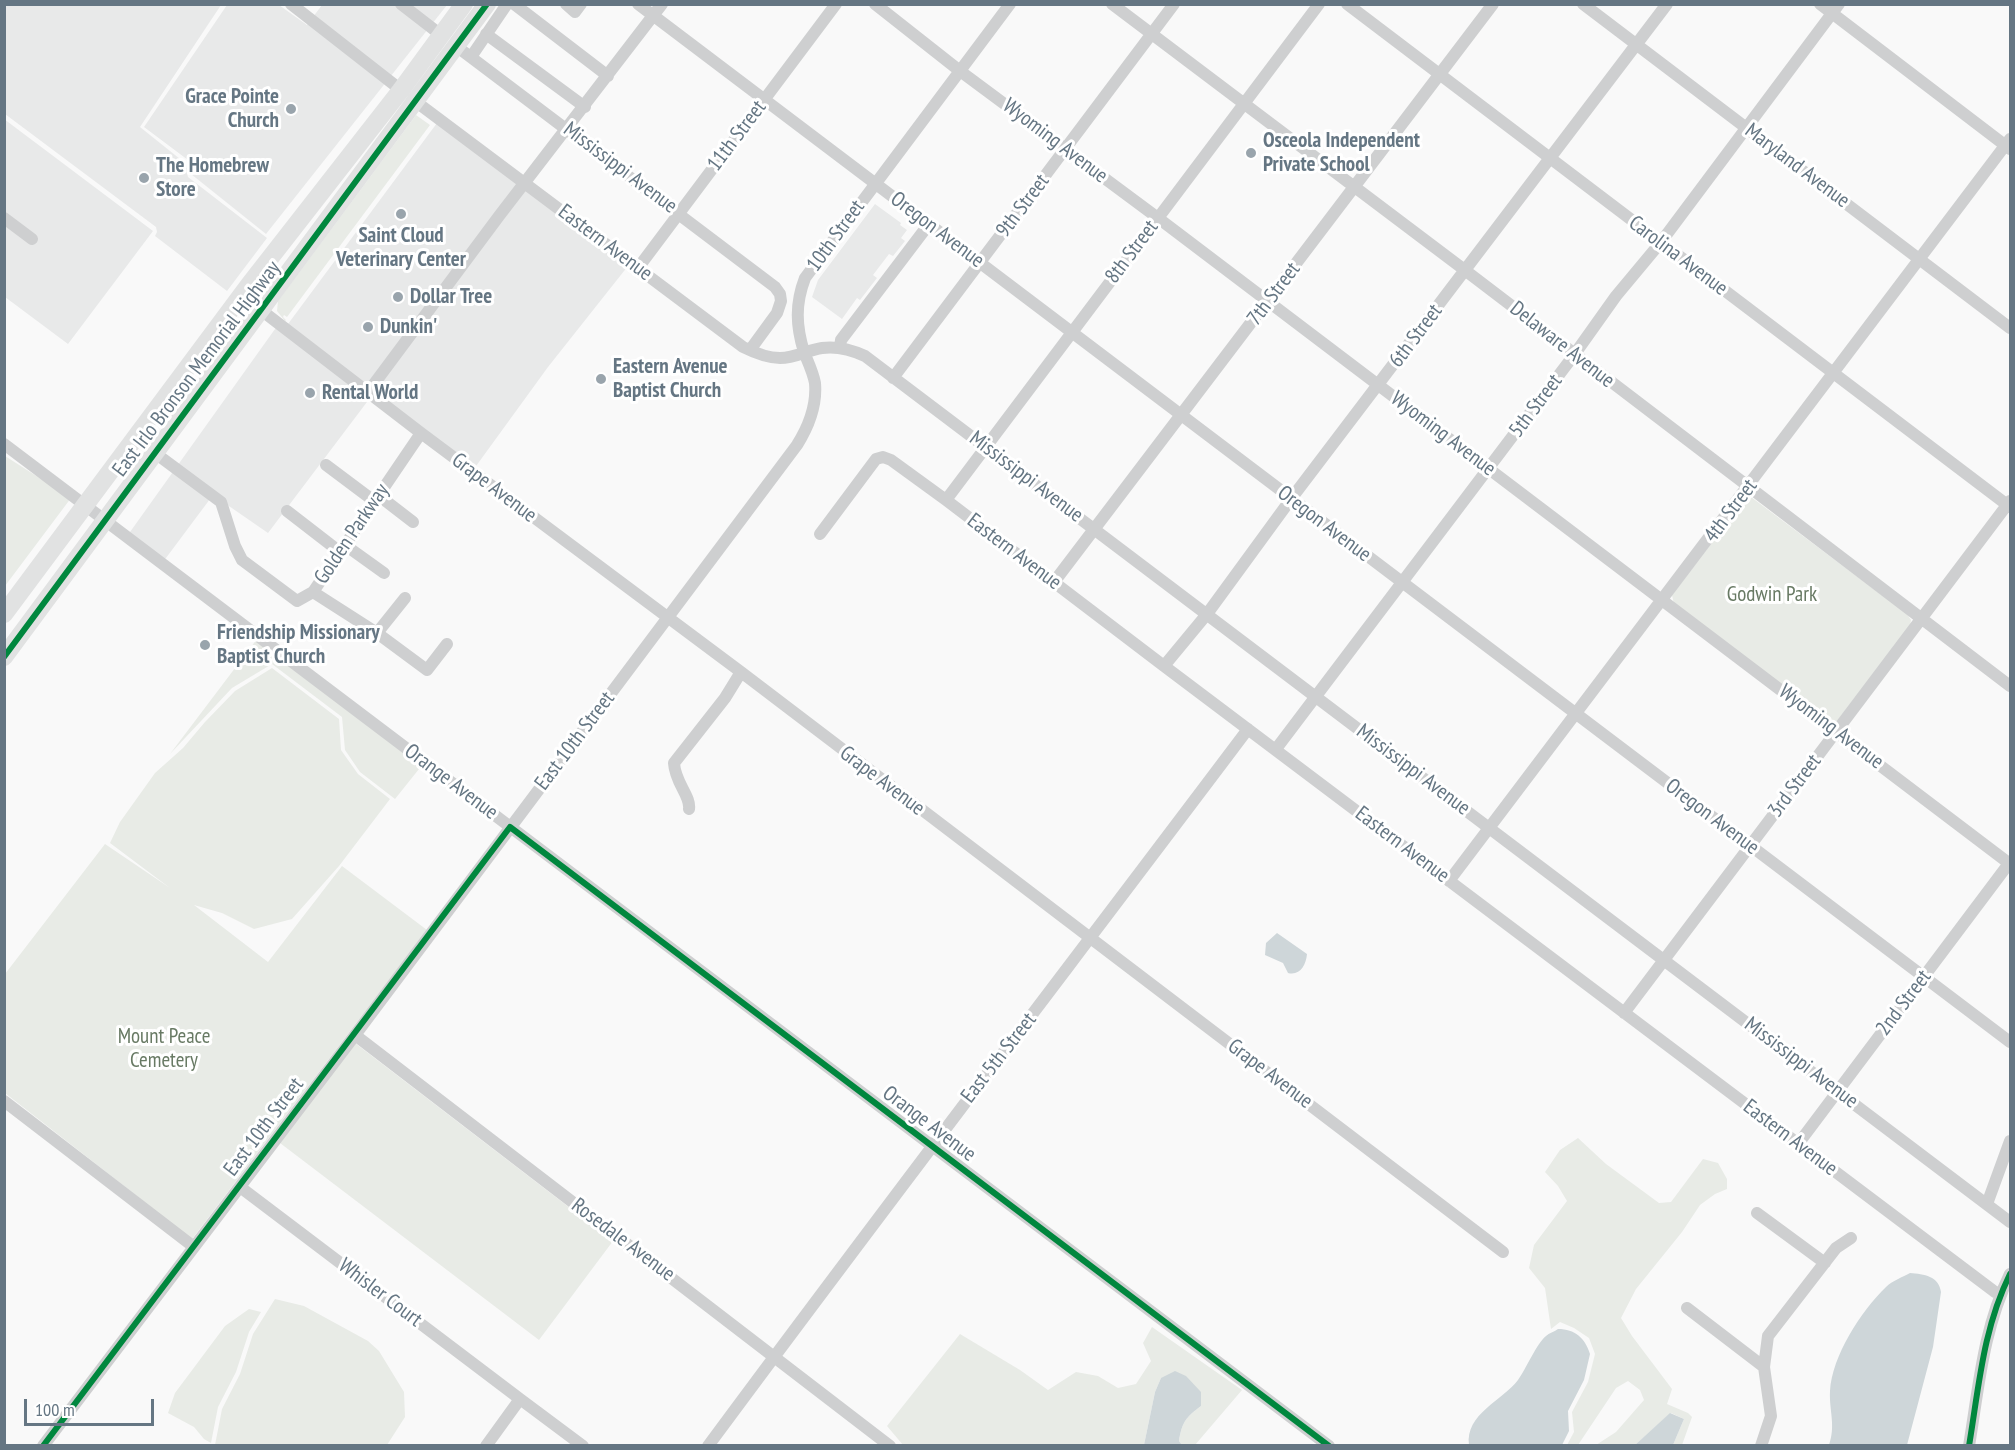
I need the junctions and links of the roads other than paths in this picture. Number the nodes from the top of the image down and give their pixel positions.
1 (291, 4) edge
2 (315, 4) edge
3 (401, 4) edge
4 (465, 4) edge
5 (479, 4) edge
6 (487, 4) edge
7 (507, 4) edge
8 (514, 4) edge
9 (566, 4) edge
10 (581, 4) edge
11 (639, 4) edge
12 (662, 4) edge
13 (836, 4) edge
14 (875, 4) edge
15 (1010, 4) edge
16 (1112, 4) edge
17 (1174, 4) edge
18 (1319, 4) edge
19 (1347, 4) edge
20 (1493, 4) edge
21 (1583, 4) edge
22 (1666, 4) edge
23 (1820, 4) edge
24 (1836, 9) edge
25 (307, 16) junction
26 (654, 16) junction
27 (479, 29) junction
28 (1151, 34) junction
29 (449, 40) junction
30 (1636, 45) junction
31 (471, 57) junction
32 (960, 71) junction
33 (1440, 74) junction
34 (608, 76) junction
35 (408, 95) junction
36 (765, 100) junction
37 (1243, 104) junction
38 (585, 108) junction
39 (568, 128) junction
40 (1746, 128) junction
41 (2009, 144) edge
42 (1066, 149) junction
43 (1550, 159) junction
44 (332, 179) junction
45 (526, 183) junction
46 (875, 183) junction
47 (1355, 187) junction
48 (678, 214) junction
49 (1158, 218) junction
50 (4, 219) edge
51 (929, 224) junction
52 (32, 240) dead end
53 (1660, 242) junction
54 (1920, 259) junction
55 (981, 263) junction
56 (638, 268) junction
57 (1466, 271) junction
58 (1268, 301) junction
59 (261, 310) junction
60 (2010, 328) edge
61 (1071, 332) junction
62 (840, 348) junction
63 (750, 350) junction
64 (805, 353) junction
65 (1574, 355) junction
66 (1835, 374) junction
67 (893, 378) junction
68 (1378, 385) junction
69 (368, 392) junction
70 (815, 403) joint
71 (1182, 415) junction
72 (421, 433) junction
73 (4, 444) edge
74 (986, 447) junction
75 (155, 453) junction
76 (326, 465) dead end
77 (1489, 469) junction
78 (1749, 487) junction
79 (376, 498) junction
80 (1291, 499) junction
81 (946, 500) junction
82 (2010, 504) edge
83 (85, 505) junction
84 (287, 511) dead end
85 (105, 520) junction
86 (413, 522) dead end
87 (1095, 529) junction
88 (820, 534) dead end
89 (342, 549) junction
90 (384, 573) dead end
91 (1054, 582) junction
92 (1404, 583) junction
93 (313, 592) junction
94 (405, 598) dead end
95 (1663, 600) junction
96 (4, 614) edge
97 (1207, 614) junction
98 (667, 617) junction
99 (1921, 619) junction
100 (377, 633) junction
101 (447, 644) dead end
102 (4, 657) edge
103 (1164, 666) junction
104 (741, 672) junction
105 (2010, 686) edge
106 (1316, 696) junction
107 (1576, 714) junction
108 (1248, 729) junction
109 (1836, 731) junction
110 (1276, 749) junction
111 (689, 809) dead end
112 (510, 827) junction
113 (1490, 828) junction
114 (1750, 846) junction
115 (2010, 863) edge
116 (1449, 881) junction
117 (1090, 940) junction
118 (1663, 960) junction
119 (1924, 977) junction
120 (1623, 1013) junction
121 (355, 1035) junction
122 (2010, 1042) edge
123 (1838, 1091) junction
124 (4, 1101) edge
125 (2010, 1141) edge
126 (1798, 1144) junction
127 (931, 1146) junction
128 (240, 1187) junction
129 (1987, 1204) junction
130 (1757, 1213) dead end
131 (2010, 1222) edge
132 (1851, 1238) dead end
133 (194, 1248) junction
134 (1503, 1252) dead end
135 (1825, 1263) junction
136 (2010, 1274) edge
137 (2001, 1294) junction
138 (1687, 1308) dead end
139 (774, 1355) junction
140 (1764, 1367) junction
141 (520, 1400) junction
142 (43, 1446) edge
143 (486, 1446) edge
144 (583, 1446) edge
145 (708, 1446) edge
146 (890, 1446) edge
147 (1329, 1446) edge
148 (1761, 1446) edge
149 (1970, 1446) edge

1 - 25 street, Eastern Avenue
2 - 25 street
3 - 29 street, Mississippi Avenue
4 - 29 highway
4 - 35 highway
5 - 27 highway
6 - 27 highway
7 - 27 street
8 - 34 street
9 - 10 street
11 - 26 street, Oregon Avenue
12 - 26 street
13 - 36 street, 11th Street
14 - 32 street, Wyoming Avenue
15 - 32 street, 10th Street
16 - 28 street, Delaware Avenue
17 - 28 street, 9th Street
18 - 37 street, 8th Street
19 - 33 street, Carolina Avenue
20 - 33 street, 7th Street
21 - 30 street, Maryland Avenue
22 - 30 street, 6th Street
23 - 24 street
24 - 40 street, 5th Street
24 - 41 street
25 - 35 street, Eastern Avenue
26 - 34 street
26 - 36 street, Oregon Avenue
27 - 29 highway
27 - 31 street
27 - 38 street
28 - 37 street, Delaware Avenue
28 - 42 street, 9th Street
29 - 31 street, Mississippi Avenue
29 - 35 highway
30 - 40 street, Maryland Avenue
30 - 43 street, 6th Street
31 - 39 street, Mississippi Avenue
32 - 42 street, Wyoming Avenue
32 - 46 street, 10th Street
33 - 43 street, Carolina Avenue
33 - 47 street, 7th Street
34 - 38 street
35 - 44 highway, East Irlo Bronson Memorial Highway
35 - 45 street, Eastern Avenue
35 - 59 highway, East Irlo Bronson Memorial Highway
36 - 46 street, Oregon Avenue
36 - 48 street, 11th Street
37 - 47 street, Delaware Avenue
37 - 49 street, 8th Street
38 - 39 street
39 - 45 street
39 - 48 street, Mississippi Avenue
40 - 53 street, 5th Street
40 - 54 street, Maryland Avenue
41 - 54 street, 4th Street
42 - 49 street, Wyoming Avenue
42 - 55 street, 9th Street
43 - 53 street, Carolina Avenue
43 - 57 street, 6th Street
44 - 59 highway
44 - 83 highway, East Irlo Bronson Memorial Highway
45 - 56 street, Eastern Avenue
45 - 69 street
46 - 51 street, Oregon Avenue
46 - 64 street, 10th Street
47 - 57 street, Delaware Avenue
47 - 58 street, 7th Street
48 - 56 street, 11th Street
48 - 63 street, Mississippi Avenue
49 - 58 street, Wyoming Avenue
49 - 61 street, 8th Street
50 - 52 street
51 - 55 street, Oregon Avenue
51 - 62 street
53 - 65 street, 5th Street
53 - 66 street, Carolina Avenue
54 - 60 street, Maryland Avenue
54 - 66 street, 4th Street
55 - 61 street, Oregon Avenue
55 - 67 street, 9th Street
56 - 63 street, Eastern Avenue
57 - 65 street, Delaware Avenue
57 - 68 street, 6th Street
58 - 68 street, Wyoming Avenue
58 - 71 street, 7th Street
59 - 69 street, Grape Avenue
59 - 75 highway, East Irlo Bronson Memorial Highway
61 - 71 street, Oregon Avenue
61 - 74 street, 8th Street
62 - 64 street, Mississippi Avenue
62 - 67 street, Mississippi Avenue
63 - 64 street, Eastern Avenue
64 - 70 street, 10th Street
65 - 77 street, 5th Street
65 - 78 street, Delaware Avenue
66 - 78 street, 4th Street
66 - 82 street, Carolina Avenue
67 - 74 street, Mississippi Avenue
68 - 77 street, Wyoming Avenue
68 - 80 street, 6th Street
69 - 72 street, Grape Avenue
70 - 98 street, East 10th Street
71 - 80 street, Oregon Avenue
71 - 87 street, 7th Street
72 - 79 street, Golden Parkway
72 - 98 street, Grape Avenue
73 - 83 street, Orange Avenue
74 - 81 street, 8th Street
74 - 87 street, Mississippi Avenue
75 - 85 highway, East Irlo Bronson Memorial Highway
75 - 93 street, Golden Parkway
76 - 79 street
77 - 92 street, 5th Street
77 - 95 street, Wyoming Avenue
78 - 95 street, 4th Street
78 - 99 street, Delaware Avenue
79 - 86 street
79 - 89 street, Golden Parkway
80 - 92 street, Oregon Avenue
80 - 97 street, 6th Street
81 - 88 street, Eastern Avenue
81 - 91 street, Eastern Avenue
82 - 99 street, 3rd Street
83 - 85 street, Orange Avenue
83 - 96 highway, East Irlo Bronson Memorial Highway
84 - 89 street
85 - 102 highway, East Irlo Bronson Memorial Highway
85 - 112 street, Orange Avenue
87 - 91 street, 7th Street
87 - 97 street, Mississippi Avenue
89 - 90 street
89 - 93 street, Golden Parkway
91 - 103 street, Eastern Avenue
92 - 106 street, 5th Street
92 - 107 street, Oregon Avenue
93 - 100 street
94 - 100 street
95 - 107 street, 4th Street
95 - 109 street, Wyoming Avenue
97 - 103 street, 6th Street
97 - 106 street, Mississippi Avenue
98 - 104 street, Grape Avenue
98 - 112 street, East 10th Street
99 - 105 street, Delaware Avenue
99 - 109 street, 3rd Street
100 - 101 street
103 - 108 street, Eastern Avenue
104 - 111 street
104 - 117 street, Grape Avenue
106 - 110 street, 5th Street
106 - 113 street, Mississippi Avenue
107 - 113 street, 4th Street
107 - 114 street, Oregon Avenue
108 - 110 street, Eastern Avenue
108 - 117 street, East 5th Street
109 - 114 street, 3rd Street
109 - 115 street, Wyoming Avenue
110 - 116 street, Eastern Avenue
112 - 121 street, East 10th Street
112 - 127 street, Orange Avenue
113 - 116 street, 4th Street
113 - 118 street, Mississippi Avenue
114 - 118 street, 3rd Street
114 - 119 street, Oregon Avenue
115 - 119 street, 2nd Street
116 - 120 street, Eastern Avenue
117 - 127 street, East 5th Street
117 - 134 street, Grape Avenue
118 - 120 street, 3rd Street
118 - 123 street, Mississippi Avenue
119 - 122 street, Oregon Avenue
119 - 123 street, 2nd Street
120 - 126 street, Eastern Avenue
121 - 128 street, East 10th Street
121 - 139 street, Rosedale Avenue
123 - 126 street, 2nd Street
123 - 129 street, Mississippi Avenue
124 - 133 street
125 - 129 street
126 - 137 street, Eastern Avenue
127 - 139 street, East 5th Street
127 - 147 street, Orange Avenue
128 - 133 street, East 10th Street
128 - 141 street, Whisler Court
129 - 131 street, Mississippi Avenue
130 - 135 street
132 - 135 street
133 - 142 street, East 10th Street
135 - 140 street
136 - 137 street
137 - 149 street
138 - 140 street
139 - 145 street, East 5th Street
139 - 146 street, Rosedale Avenue
140 - 148 street
141 - 143 street
141 - 144 street, Whisler Court

